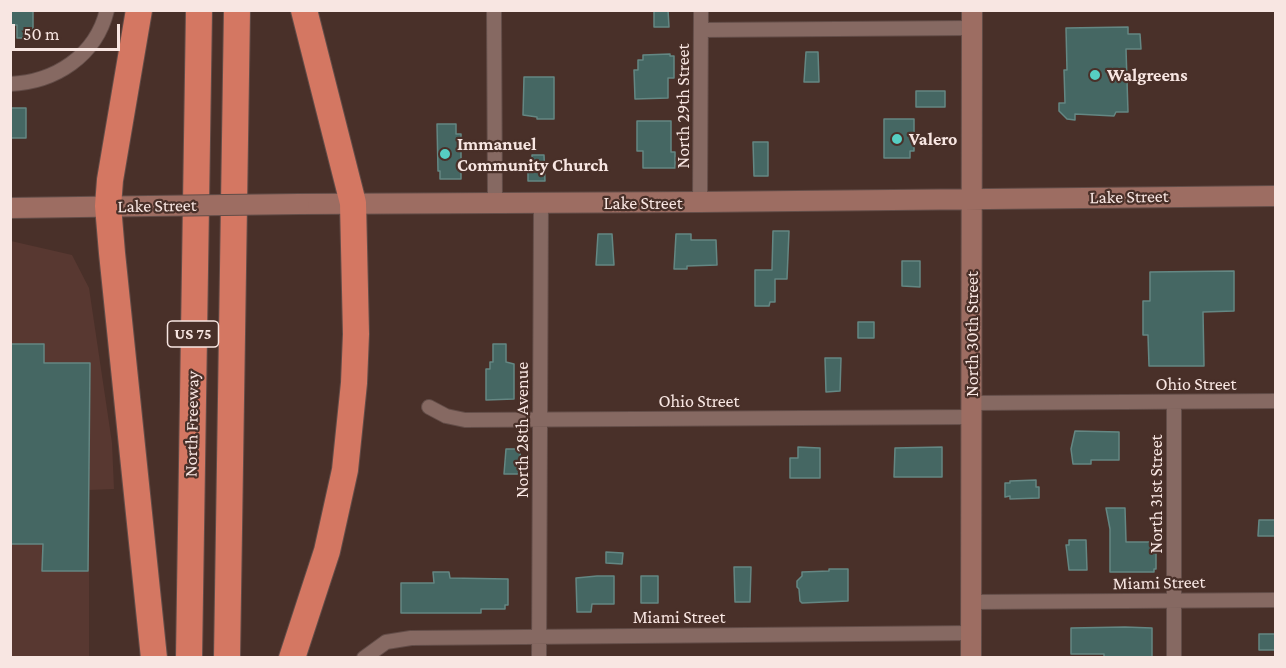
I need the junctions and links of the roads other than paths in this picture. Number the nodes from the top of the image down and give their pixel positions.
1 (107, 10) edge
2 (139, 10) edge
3 (199, 10) edge
4 (237, 10) edge
5 (303, 10) edge
6 (494, 10) edge
7 (701, 10) edge
8 (972, 19) edge
9 (701, 30) junction
10 (10, 84) edge
11 (1275, 196) edge
12 (972, 199) junction
13 (700, 202) junction
14 (353, 203) junction
15 (495, 203) junction
16 (542, 203) junction
17 (108, 206) junction
18 (10, 208) edge
19 (1275, 401) edge
20 (1174, 402) junction
21 (429, 406) dead end
22 (972, 410) junction
23 (540, 420) junction
24 (1275, 600) edge
25 (1174, 601) junction
26 (972, 602) junction
27 (971, 633) junction
28 (539, 636) junction
29 (154, 657) edge
30 (189, 657) edge
31 (227, 657) edge
32 (292, 657) edge
33 (364, 657) edge
34 (539, 657) edge
35 (971, 657) edge
36 (1174, 657) edge

1 - 10 street
2 - 17 highway
3 - 30 highway, North Freeway / US 75
4 - 31 highway, US 75
5 - 14 highway
6 - 15 street
7 - 9 street, North 29th Street
8 - 9 street
8 - 12 main road, North 30th Street
9 - 13 street, North 29th Street
11 - 12 main road, Lake Street
12 - 13 main road, Lake Street
12 - 22 main road, North 30th Street
13 - 16 main road, Lake Street
14 - 15 main road, Lake Street
14 - 17 main road, Lake Street, bridge
14 - 32 highway
15 - 16 main road, Lake Street
16 - 23 street, North 28th Avenue
17 - 18 main road, Lake Street
17 - 29 highway
19 - 20 street, Ohio Street
20 - 22 street, Ohio Street
20 - 25 street, North 31st Street
21 - 23 street, Ohio Street
22 - 23 street, Ohio Street
22 - 26 main road, North 30th Street
23 - 28 street, North 28th Avenue
24 - 25 street, Miami Street
25 - 26 street, Miami Street
25 - 36 street, North 31st Street
26 - 27 main road, North 30th Street
27 - 28 street, Miami Street
27 - 35 main road, North 30th Street
28 - 33 street, Miami Street
28 - 34 street, North 28th Avenue

